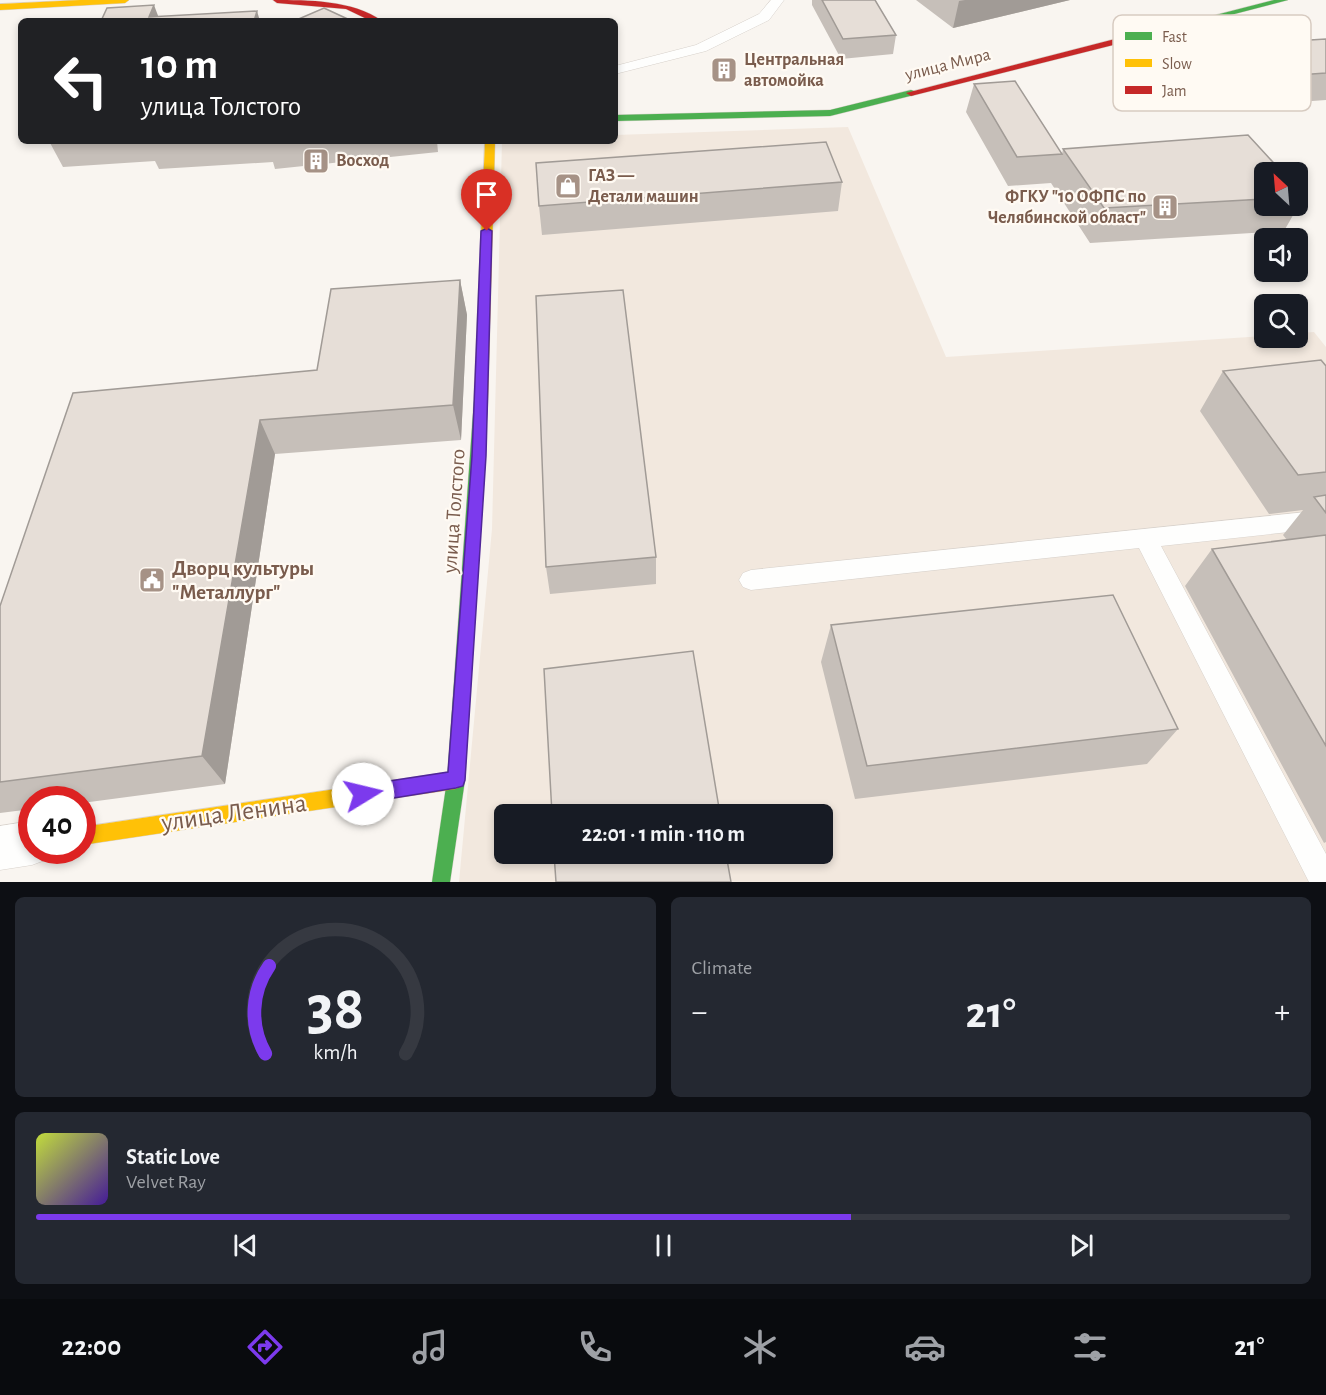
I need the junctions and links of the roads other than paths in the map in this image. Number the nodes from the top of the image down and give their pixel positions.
1 (125, 0) edge
2 (277, 0) edge
3 (778, 0) edge
4 (1284, 0) edge
5 (348, 3) edge
6 (0, 7) edge
7 (1224, 15) edge
8 (373, 18) edge
9 (1113, 43) edge
10 (618, 69) edge
11 (618, 118) edge
12 (490, 144) edge
13 (1326, 519) edge
14 (1145, 538) junction
15 (751, 580) dead end
16 (456, 780) junction
17 (96, 834) edge
18 (18, 845) edge
19 (0, 848) edge
20 (441, 882) edge
21 (1325, 882) edge

1 - 6 street
2 - 5 street
3 - 10 lane
4 - 7 street, улица Мира
5 - 8 street
9 - 11 street, улица Мира
12 - 16 street, улица Толстого
13 - 14 lane
14 - 15 lane
14 - 21 lane
16 - 17 street, улица Ленина
16 - 20 street, улица Толстого
18 - 19 street

